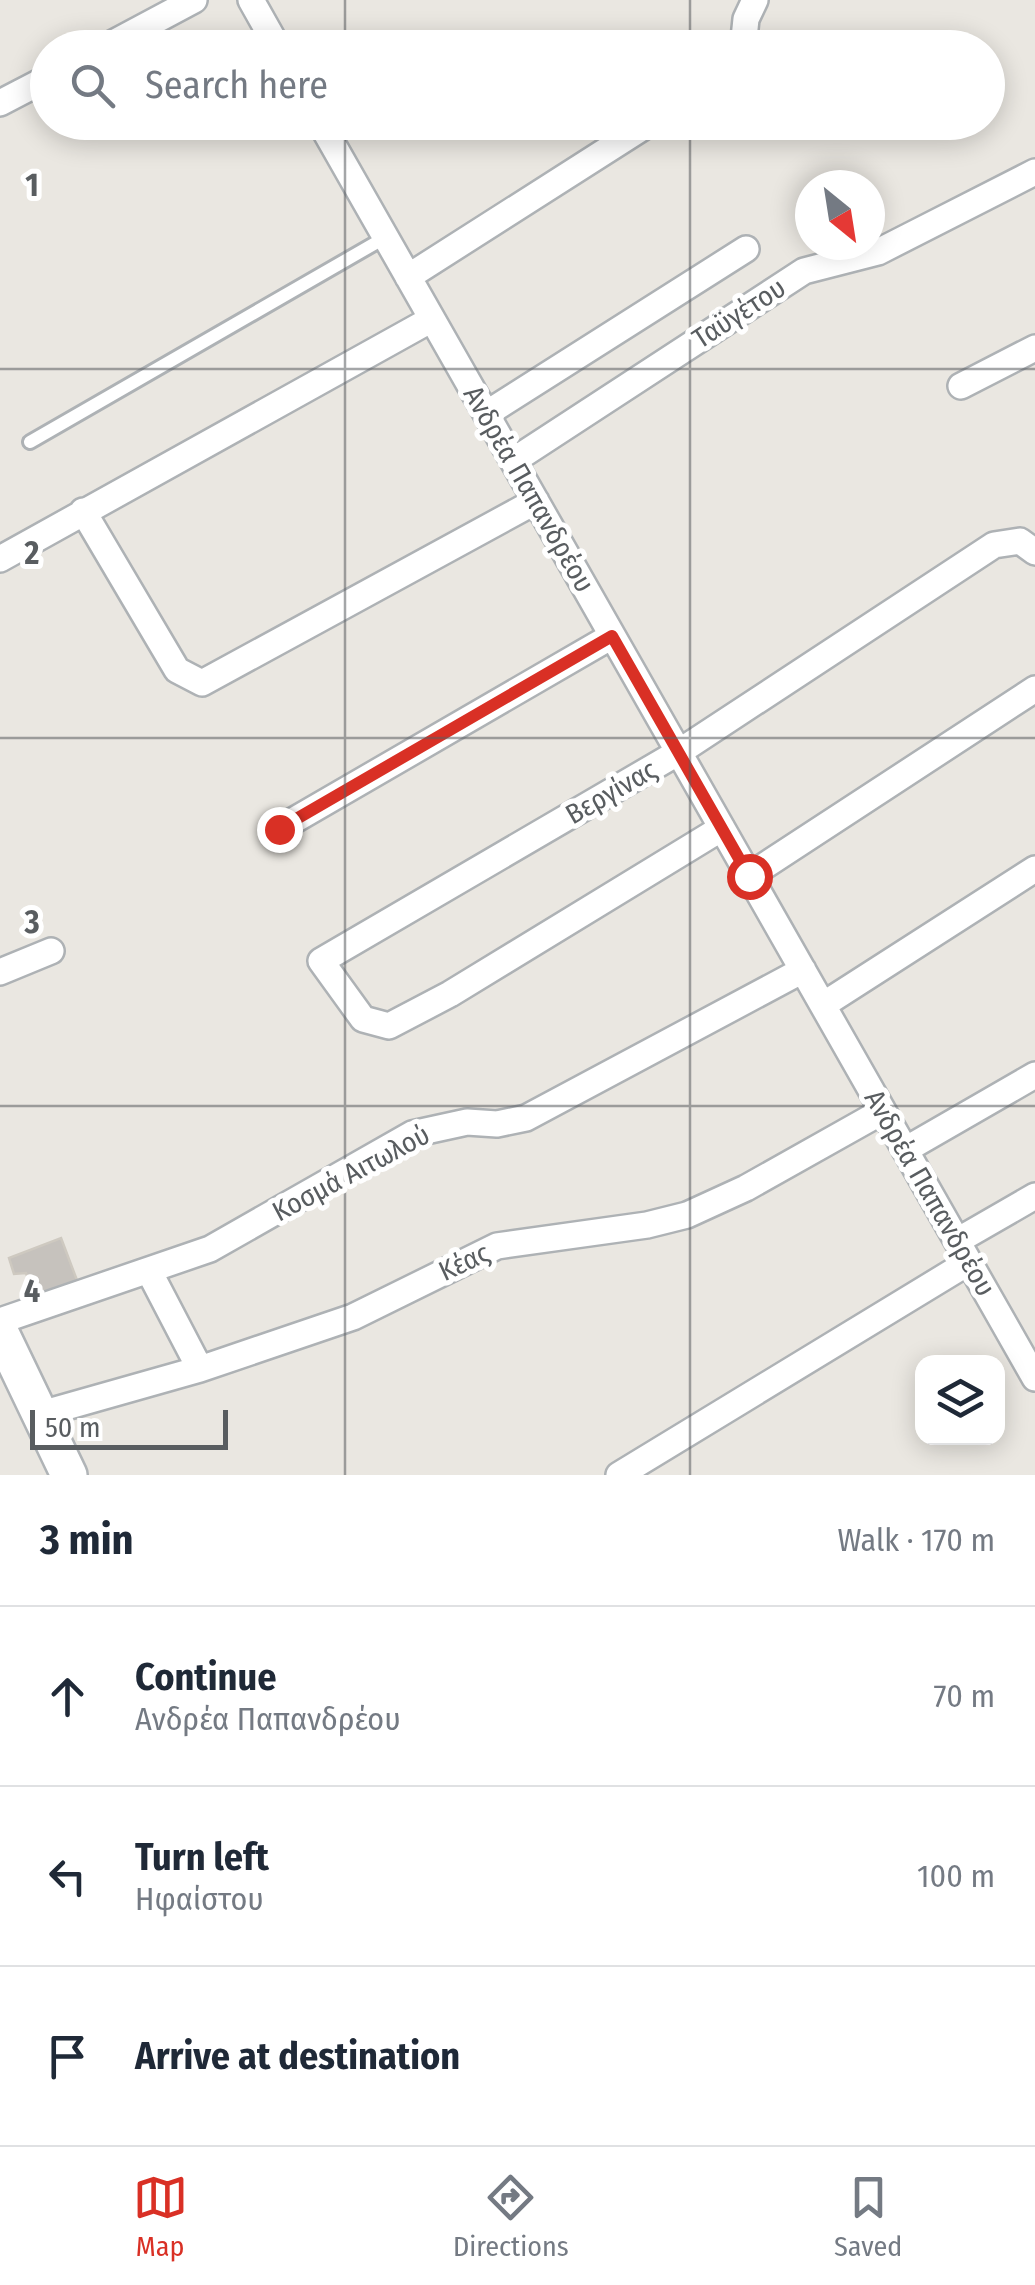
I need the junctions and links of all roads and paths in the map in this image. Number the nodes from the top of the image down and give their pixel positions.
1 (194, 0) edge
2 (251, 0) edge
3 (755, 0) edge
4 (138, 30) edge
5 (268, 30) edge
6 (745, 30) edge
7 (30, 87) edge
8 (0, 103) edge
9 (330, 140) edge
10 (624, 140) edge
11 (1035, 172) edge
12 (386, 237) junction
13 (746, 249) dead end
14 (408, 277) junction
15 (432, 319) junction
16 (1035, 348) edge
17 (962, 386) dead end
18 (486, 414) junction
19 (30, 442) dead end
20 (513, 461) junction
21 (536, 502) junction
22 (83, 511) junction
23 (1035, 552) edge
24 (0, 559) edge
25 (612, 636) junction
26 (1035, 689) edge
27 (679, 752) junction
28 (722, 828) junction
29 (279, 829) dead end
30 (1035, 869) edge
31 (749, 876) junction
32 (51, 951) dead end
33 (803, 970) junction
34 (0, 972) edge
35 (822, 1004) junction
36 (1035, 1076) edge
37 (883, 1110) junction
38 (906, 1150) junction
39 (1035, 1196) edge
40 (963, 1251) junction
41 (150, 1273) junction
42 (0, 1321) edge
43 (0, 1331) edge
44 (200, 1369) junction
45 (1035, 1378) edge
46 (41, 1414) junction
47 (69, 1475) edge
48 (619, 1475) edge

1 - 4 street
2 - 5 street
3 - 6 street
7 - 8 street
9 - 12 street, Ανδρέα Παπανδρέου
10 - 14 street
11 - 20 street, Ταϋγέτου
12 - 14 street, Ανδρέα Παπανδρέου
12 - 19 lane
13 - 18 street
14 - 15 street, Ανδρέα Παπανδρέου
15 - 18 street, Ανδρέα Παπανδρέου
15 - 22 street
16 - 17 street
18 - 20 street, Ανδρέα Παπανδρέου
20 - 21 street, Ανδρέα Παπανδρέου
21 - 22 street
21 - 25 street, Ανδρέα Παπανδρέου
22 - 24 street
23 - 27 street, Βεργίνας
25 - 27 street, Ανδρέα Παπανδρέου
25 - 29 street
26 - 31 street
27 - 28 street, Ανδρέα Παπανδρέου
27 - 28 street, Βεργίνας
28 - 31 street, Ανδρέα Παπανδρέου
30 - 35 street
31 - 33 street, Ανδρέα Παπανδρέου
32 - 34 street
33 - 35 street, Ανδρέα Παπανδρέου
33 - 41 street, Κοσμά Αιτωλού
35 - 37 street, Ανδρέα Παπανδρέου
36 - 38 street
37 - 38 street, Ανδρέα Παπανδρέου
37 - 44 street, Κέας
38 - 40 street, Ανδρέα Παπανδρέου
39 - 40 street
40 - 45 street, Ανδρέα Παπανδρέου
40 - 48 street
41 - 42 street, Κοσμά Αιτωλού
41 - 44 street
43 - 46 street
44 - 46 street, Κέας
46 - 47 street

